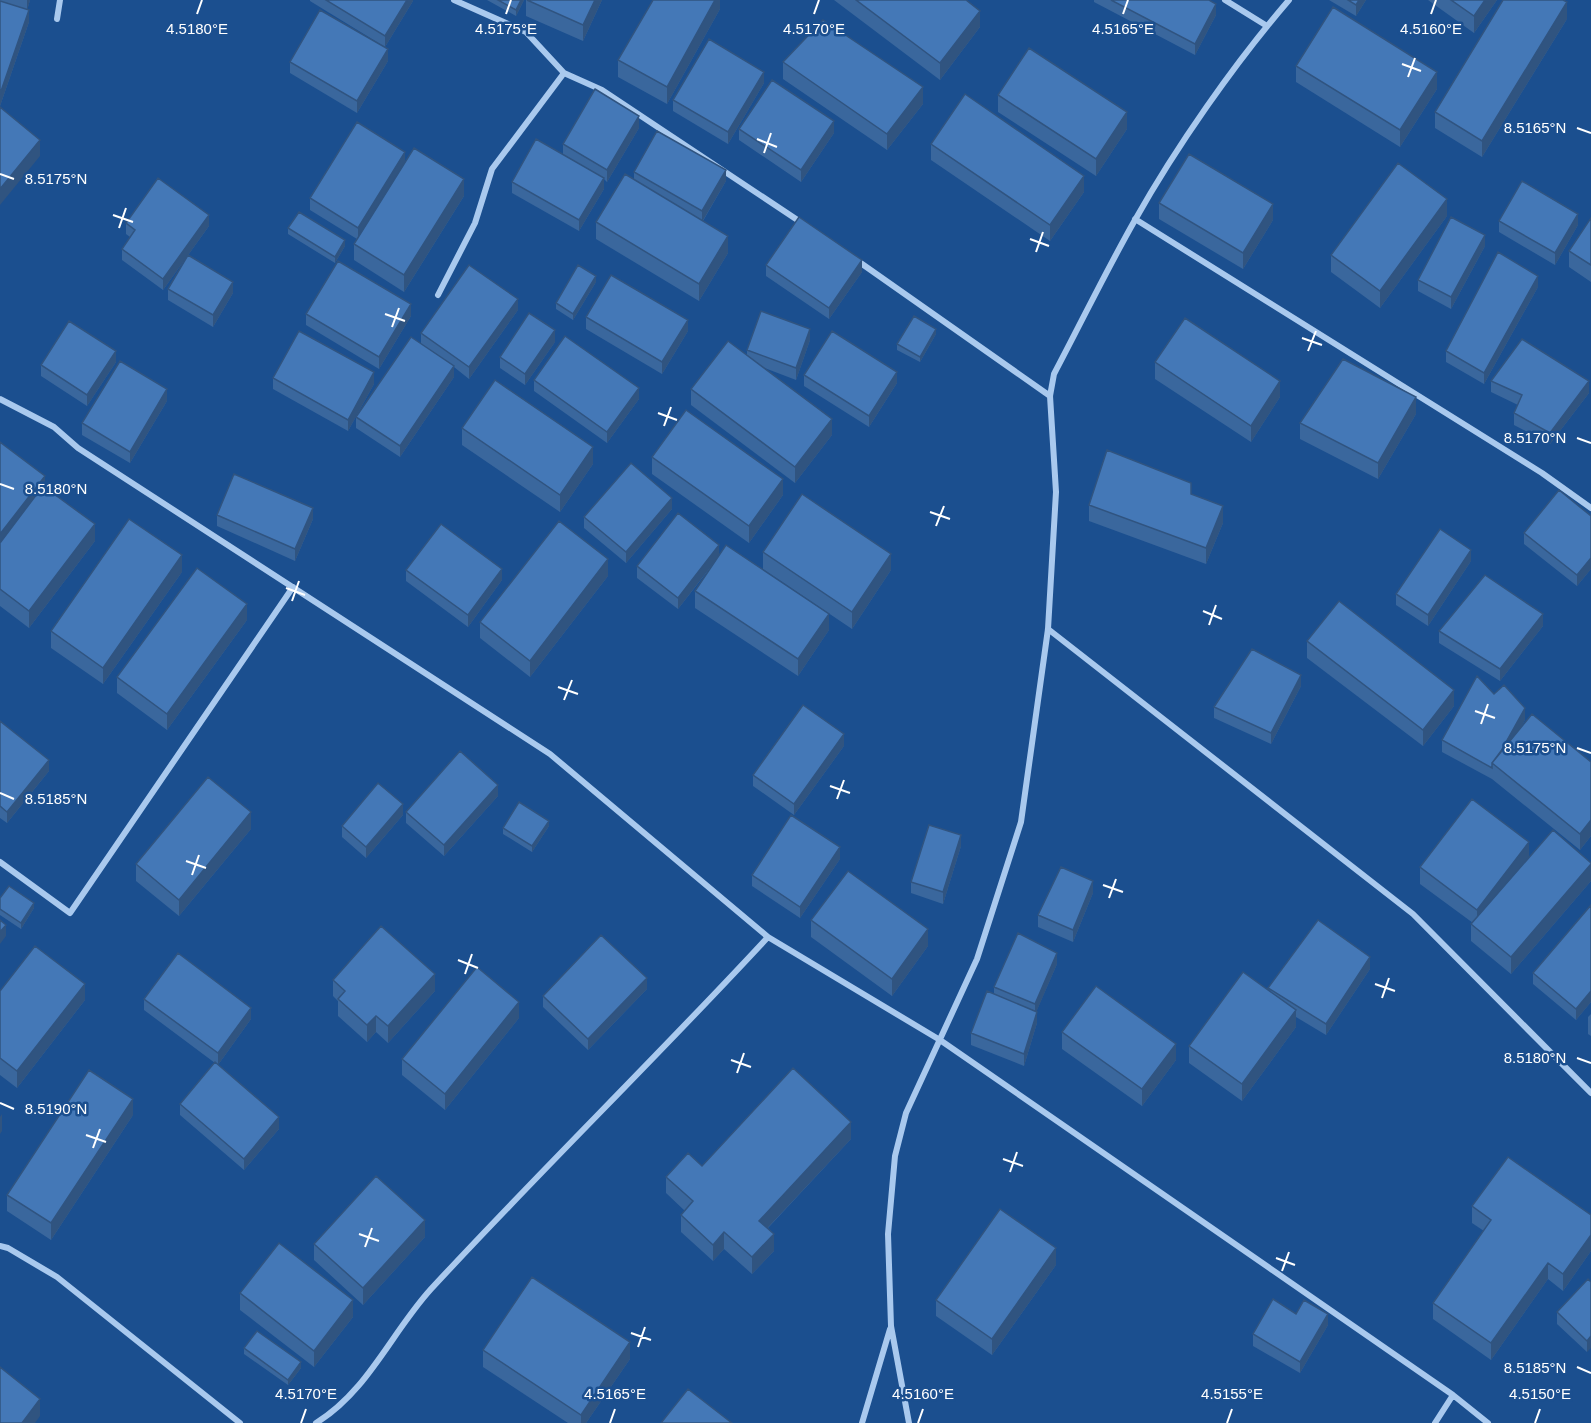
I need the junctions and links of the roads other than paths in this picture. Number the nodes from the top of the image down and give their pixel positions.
1 (60, 0) edge
2 (454, 0) edge
3 (1225, 0) edge
4 (1289, 0) edge
5 (57, 19) dead end
6 (1267, 26) junction
7 (564, 73) junction
8 (1136, 219) junction
9 (811, 229) edge
10 (847, 254) edge
11 (438, 295) dead end
12 (1050, 396) junction
13 (0, 399) edge
14 (1591, 508) edge
15 (293, 587) junction
16 (1048, 629) junction
17 (0, 862) edge
18 (768, 937) junction
19 (940, 1040) junction
20 (1591, 1093) edge
21 (0, 1246) edge
22 (891, 1326) junction
23 (1453, 1395) junction
24 (240, 1423) edge
25 (316, 1423) edge
26 (861, 1423) edge
27 (909, 1423) edge
28 (1435, 1423) edge
29 (1488, 1423) edge

1 - 5 street
2 - 7 street
3 - 6 street
4 - 6 street
6 - 8 street
7 - 9 street
7 - 11 street
8 - 12 street
8 - 14 street
10 - 12 street
12 - 16 street
13 - 15 street
15 - 17 street
15 - 18 street
16 - 19 street
16 - 20 street
18 - 19 street
18 - 25 street
19 - 22 street
19 - 23 street
21 - 24 street
22 - 26 street
22 - 27 street
23 - 28 street
23 - 29 street

